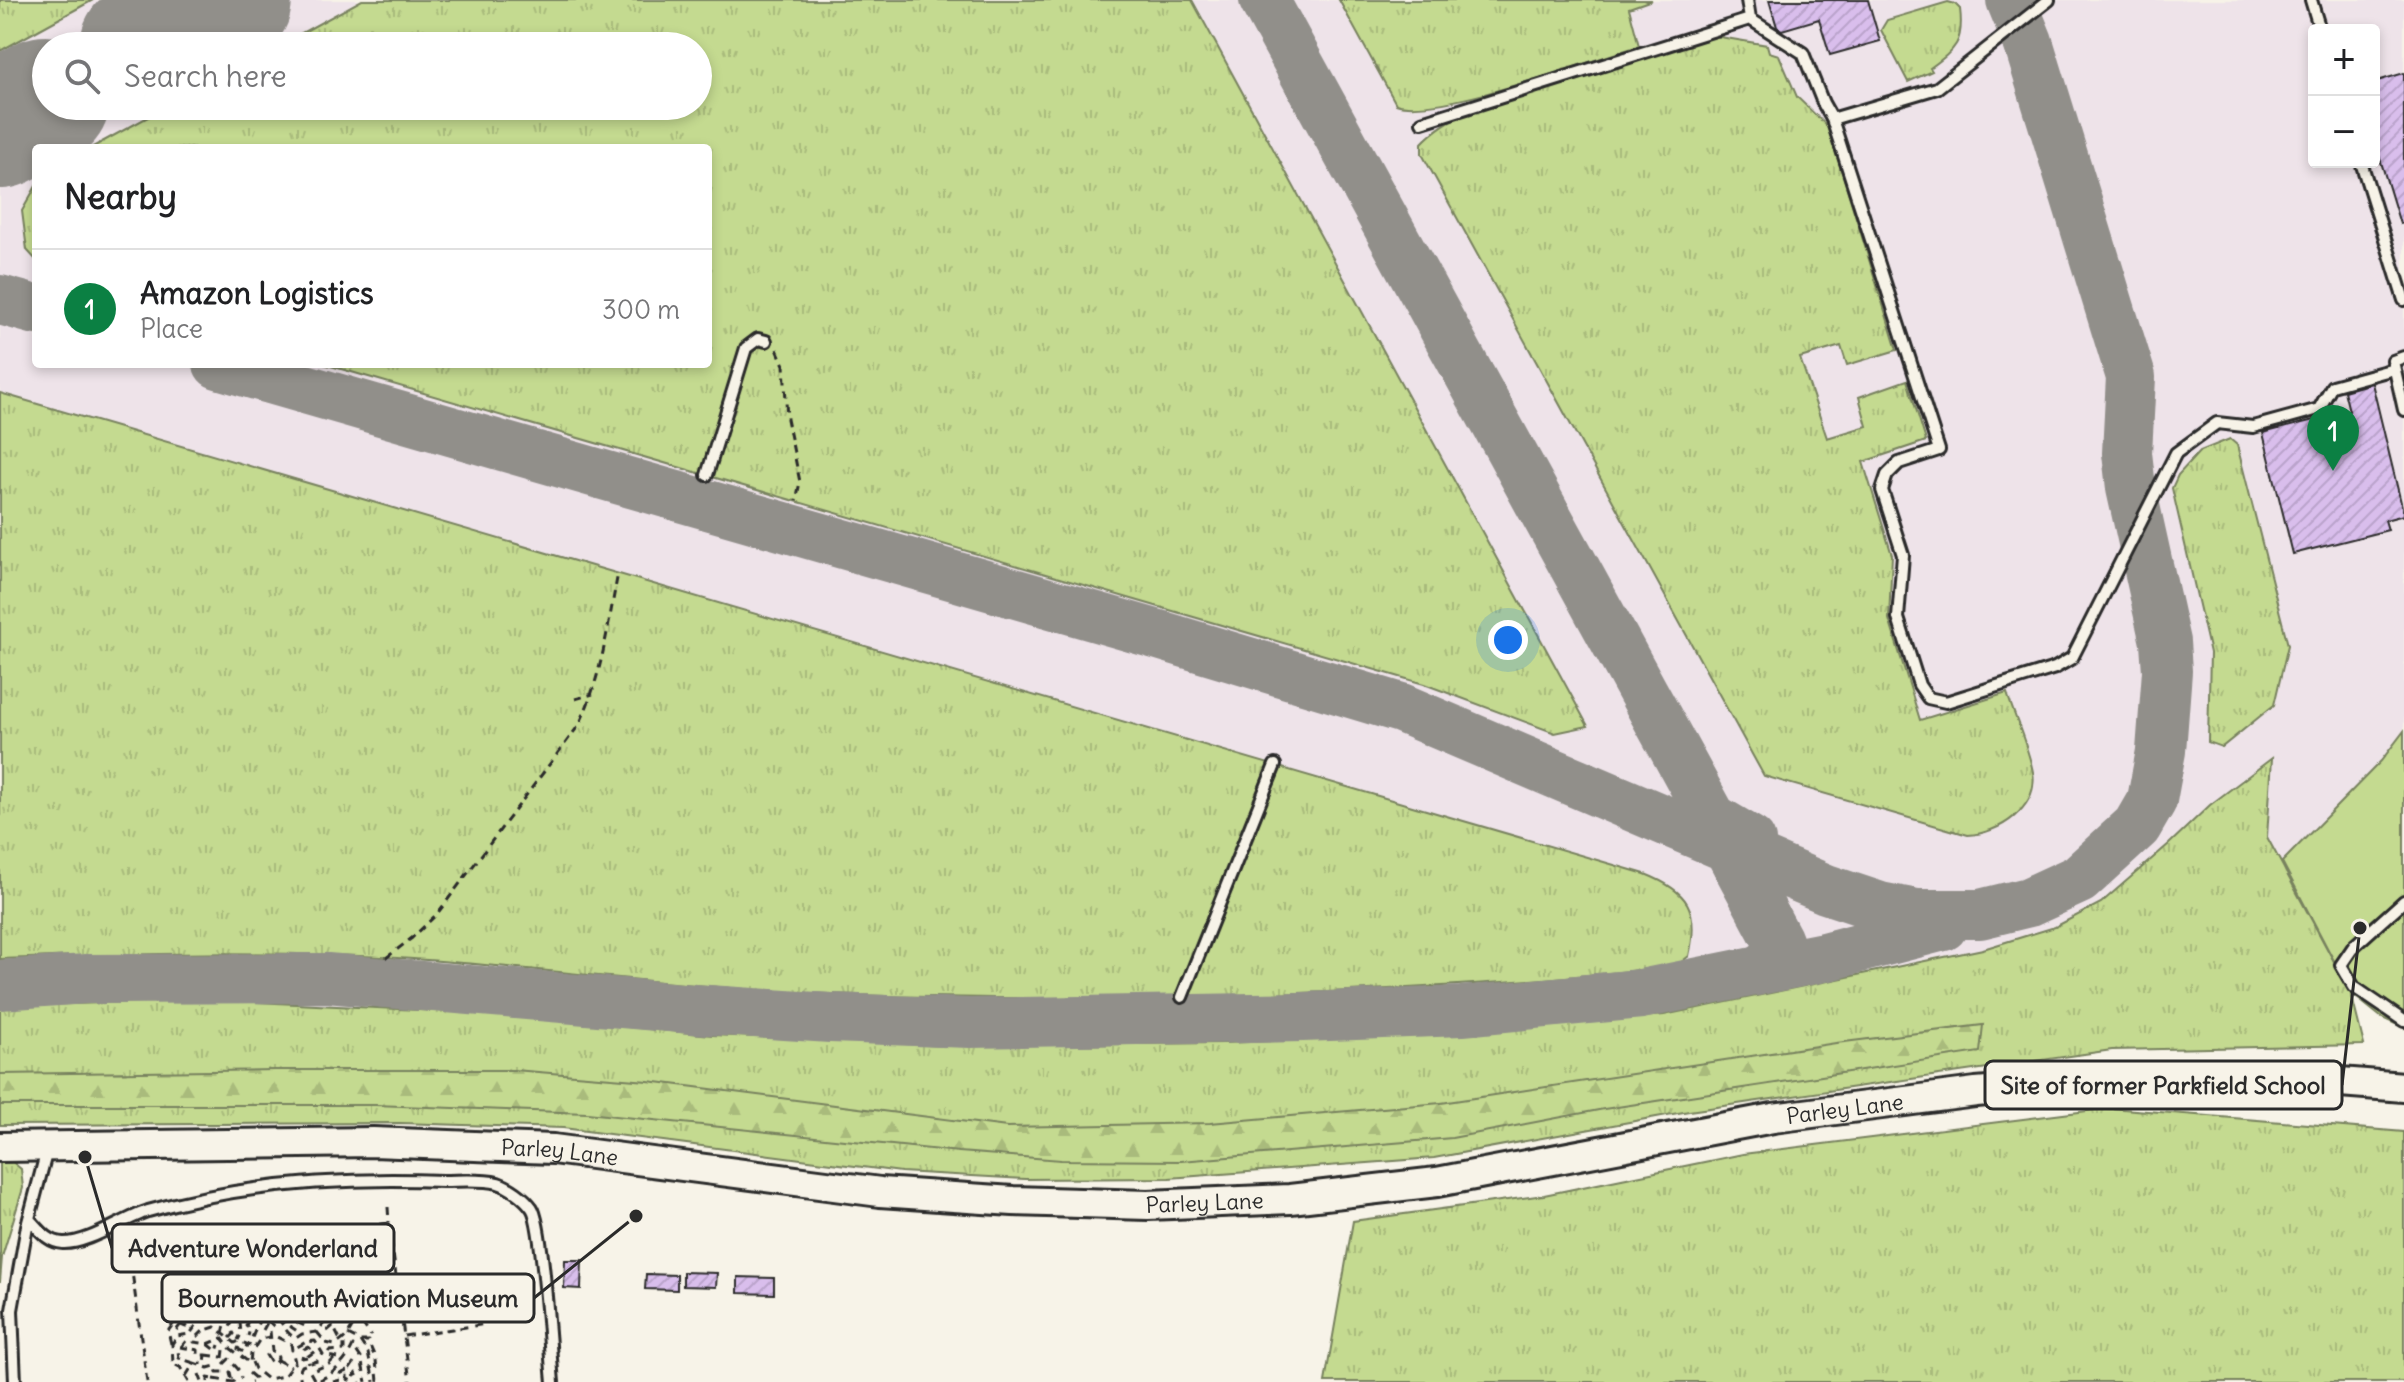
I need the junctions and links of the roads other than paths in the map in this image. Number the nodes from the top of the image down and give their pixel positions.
1 (1747, 0) edge
2 (2049, 0) edge
3 (2311, 0) edge
4 (1750, 19) junction
5 (2318, 24) edge
6 (1832, 119) junction
7 (1422, 122) dead end
8 (2363, 168) edge
9 (2404, 300) edge
10 (766, 341) road end
11 (2404, 357) edge
12 (2394, 369) junction
13 (2404, 410) edge
14 (707, 475) dead end
15 (1275, 765) dead end
16 (2404, 901) edge
17 (1182, 997) dead end
18 (2404, 1021) edge
19 (2404, 1087) edge
20 (0, 1147) edge
21 (47, 1148) junction
22 (29, 1219) junction
23 (15, 1382) edge
24 (553, 1382) edge

1 - 4 lane
2 - 6 lane
3 - 5 lane
4 - 6 lane
4 - 7 lane
6 - 12 lane
8 - 9 lane
10 - 14 lane
11 - 12 lane
12 - 13 lane
15 - 17 lane
16 - 18 lane
19 - 21 main road, Parley Lane
20 - 21 main road, Parley Lane
21 - 22 lane
22 - 23 lane
22 - 24 lane

